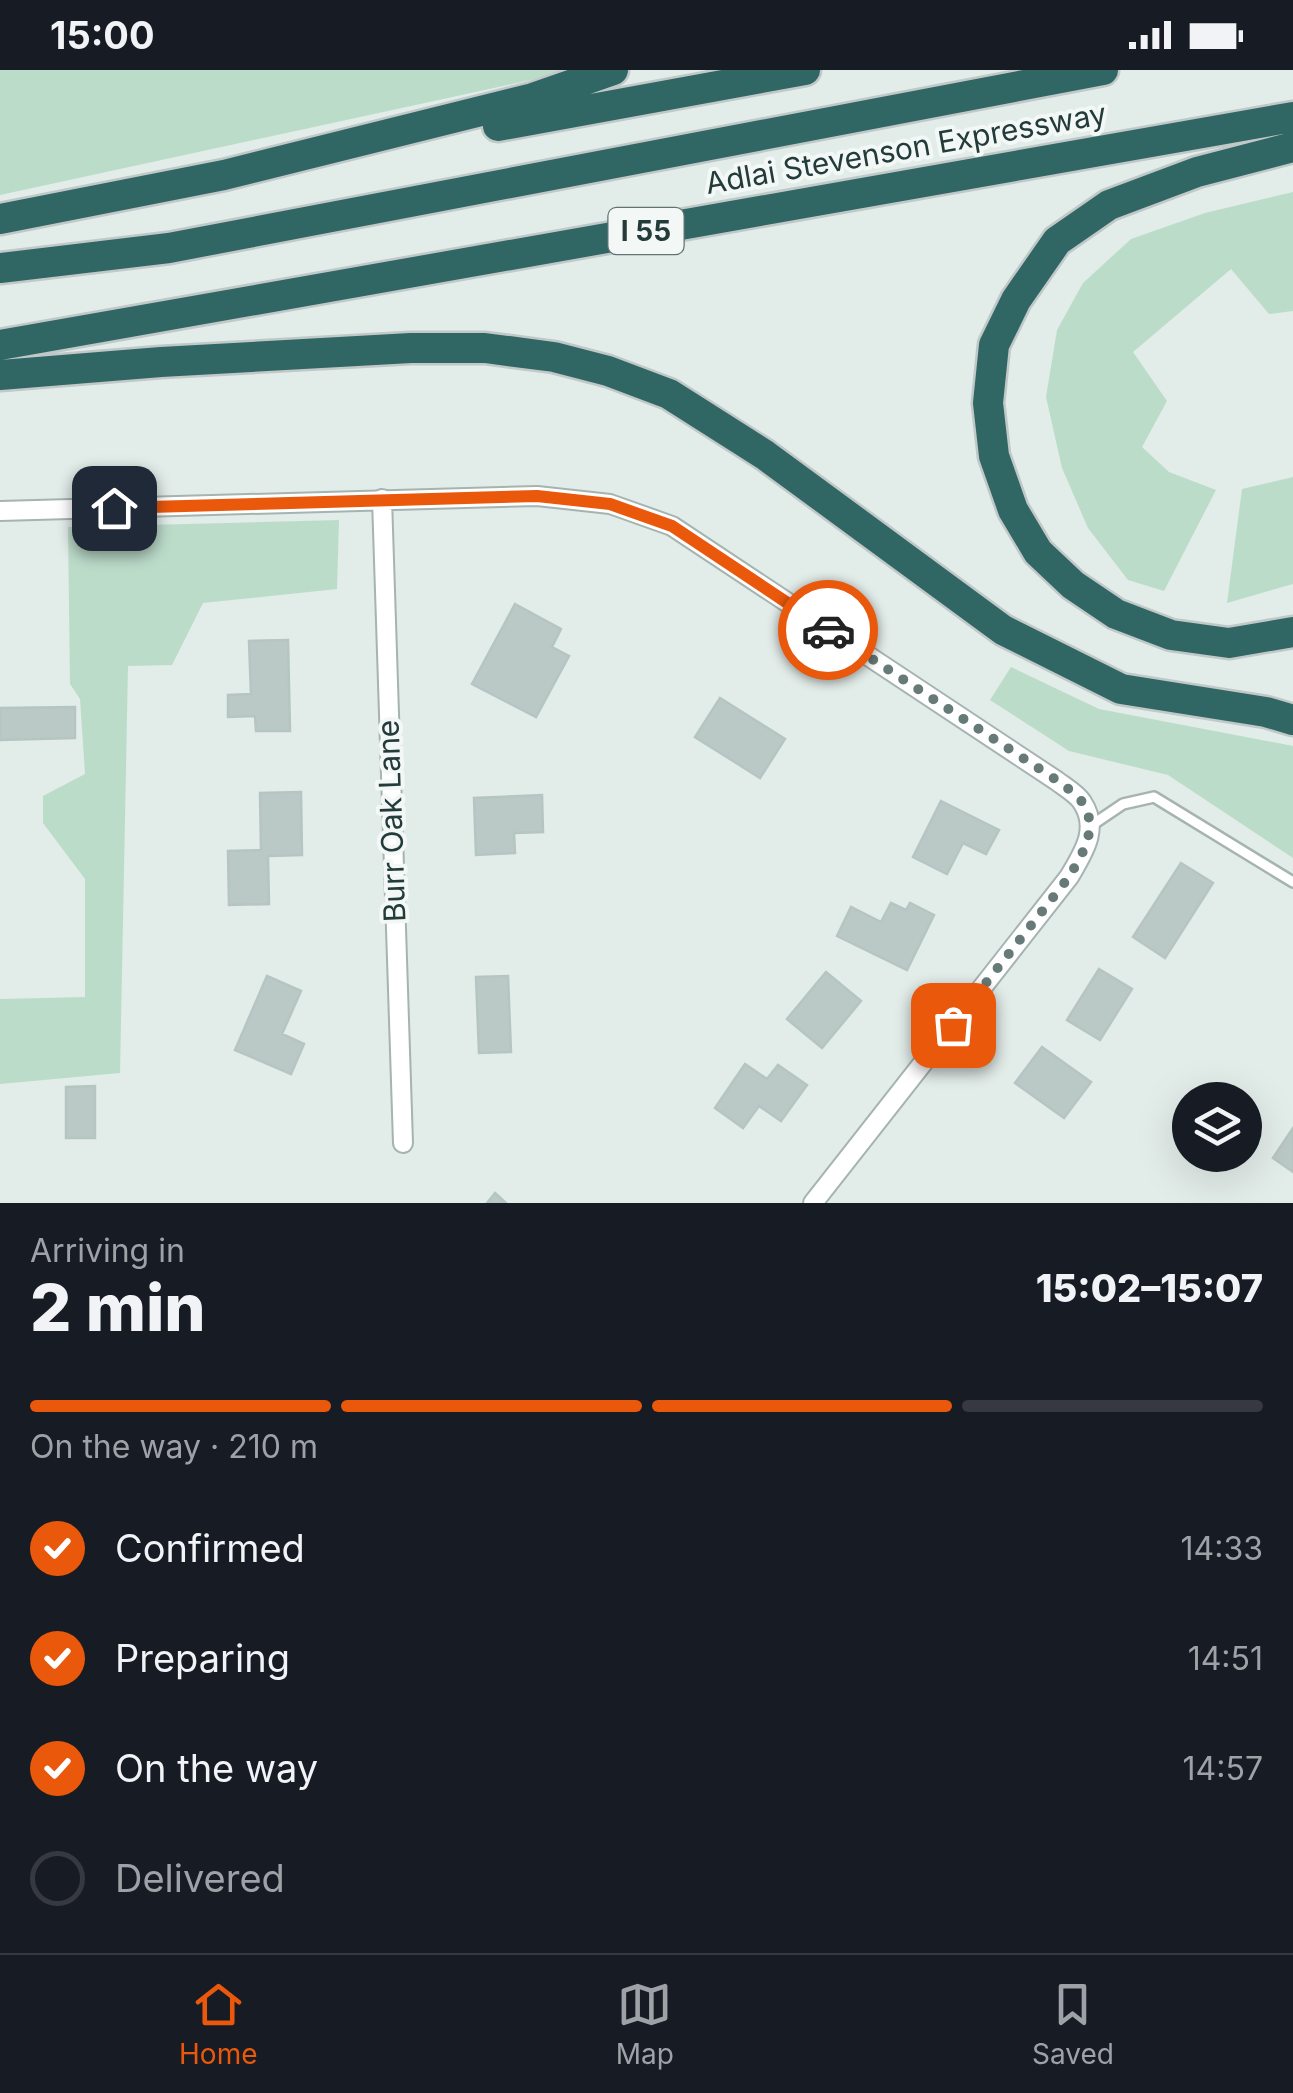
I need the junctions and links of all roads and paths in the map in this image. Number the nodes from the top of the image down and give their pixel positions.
1 (612, 70) edge
2 (805, 70) edge
3 (1103, 70) edge
4 (1293, 117) edge
5 (1293, 147) edge
6 (224, 176) junction
7 (0, 219) edge
8 (0, 268) edge
9 (0, 345) edge
10 (0, 375) edge
11 (382, 499) junction
12 (0, 511) edge
13 (1293, 632) edge
14 (1293, 720) edge
15 (1092, 824) junction
16 (1293, 882) edge
17 (403, 1143) dead end
18 (813, 1203) edge

1 - 6 highway
2 - 6 highway
3 - 8 highway, Adlai Stevenson Expressway / I 55
4 - 9 highway, Adlai Stevenson Expressway / I 55
5 - 13 highway
6 - 7 highway
10 - 14 highway
11 - 12 street
11 - 15 street
11 - 17 street, Burr Oak Lane
15 - 16 lane
15 - 18 street

